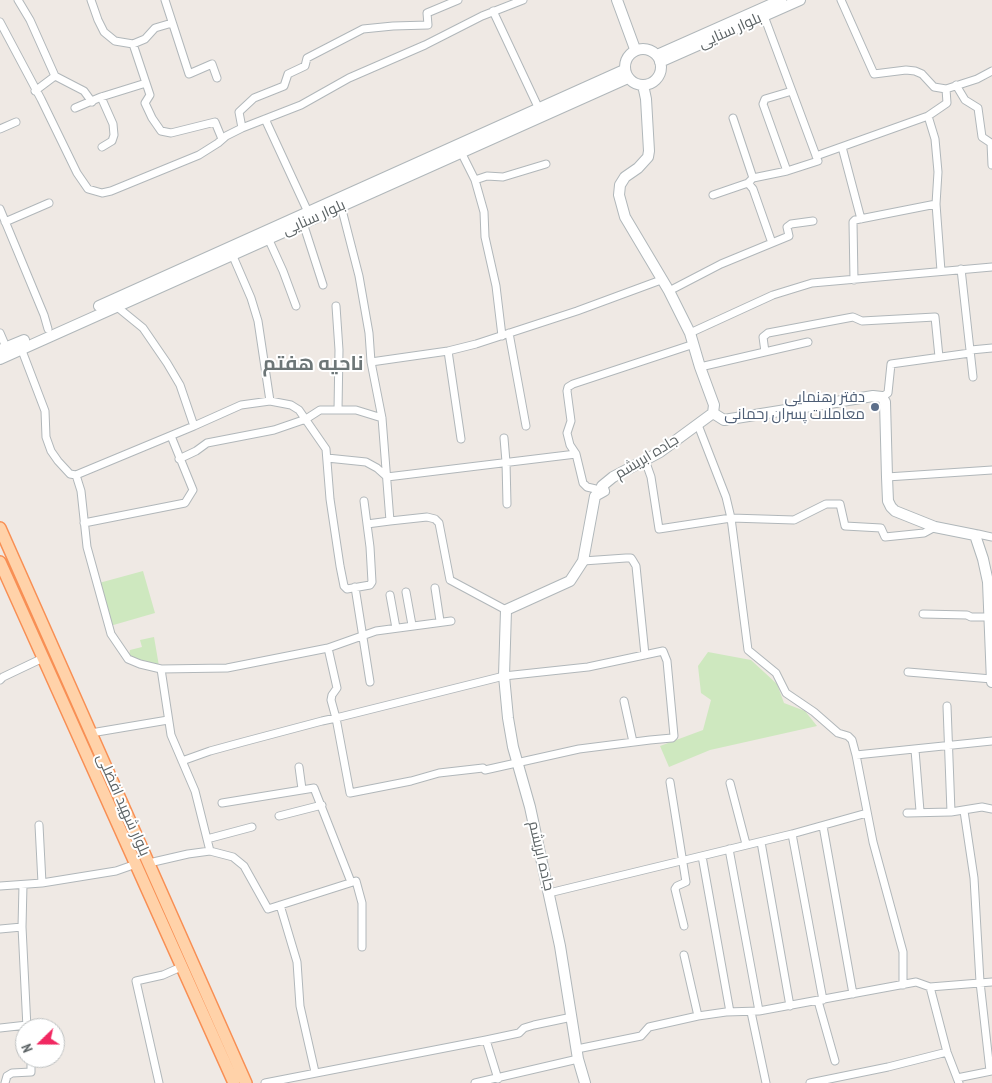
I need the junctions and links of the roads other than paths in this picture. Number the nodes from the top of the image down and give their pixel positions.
1 (18, 0) edge
2 (92, 0) edge
3 (165, 0) edge
4 (458, 0) edge
5 (523, 0) edge
6 (617, 0) edge
7 (781, 0) edge
8 (800, 0) edge
9 (841, 0) edge
10 (493, 11) junction
11 (764, 16) junction
12 (0, 22) edge
13 (172, 23) junction
14 (133, 44) junction
15 (636, 50) junction
16 (659, 59) junction
17 (992, 71) edge
18 (626, 74) junction
19 (55, 76) junction
20 (217, 78) dead end
21 (146, 83) junction
22 (644, 85) junction
23 (956, 85) junction
24 (946, 89) junction
25 (35, 91) junction
26 (792, 91) junction
27 (101, 97) junction
28 (92, 102) junction
29 (75, 108) dead end
30 (539, 109) junction
31 (928, 116) junction
32 (733, 118) dead end
33 (265, 119) junction
34 (16, 122) dead end
35 (242, 128) junction
36 (0, 129) edge
37 (222, 139) junction
38 (102, 147) dead end
39 (842, 147) junction
40 (459, 149) junction
41 (816, 156) junction
42 (546, 164) dead end
43 (992, 165) edge
44 (788, 171) junction
45 (476, 180) junction
46 (750, 180) junction
47 (713, 194) dead end
48 (49, 203) dead end
49 (936, 204) junction
50 (341, 206) junction
51 (0, 210) edge
52 (308, 212) junction
53 (860, 219) junction
54 (813, 221) dead end
55 (6, 222) junction
56 (303, 222) junction
57 (268, 238) junction
58 (772, 243) junction
59 (232, 254) junction
60 (992, 267) edge
61 (961, 269) junction
62 (942, 271) junction
63 (661, 280) junction
64 (854, 280) junction
65 (323, 285) dead end
66 (669, 291) junction
67 (116, 306) junction
68 (296, 306) dead end
69 (336, 306) dead end
70 (48, 328) junction
71 (0, 333) edge
72 (690, 333) junction
73 (506, 335) junction
74 (808, 342) dead end
75 (694, 344) junction
76 (21, 348) junction
77 (992, 348) edge
78 (3, 349) edge
79 (448, 351) junction
80 (971, 351) junction
81 (765, 352) junction
82 (939, 357) junction
83 (0, 359) edge
84 (371, 362) junction
85 (700, 367) junction
86 (973, 377) dead end
87 (882, 397) junction
88 (270, 401) junction
89 (338, 410) junction
90 (713, 413) junction
91 (382, 418) junction
92 (306, 419) junction
93 (698, 425) junction
94 (194, 426) junction
95 (526, 426) dead end
96 (171, 436) junction
97 (504, 438) dead end
98 (461, 439) dead end
99 (576, 454) junction
100 (327, 458) junction
101 (179, 459) junction
102 (645, 460) junction
103 (506, 462) junction
104 (992, 470) edge
105 (76, 474) junction
106 (387, 477) junction
107 (887, 478) junction
108 (604, 491) junction
109 (364, 501) dead end
110 (507, 504) dead end
111 (731, 518) junction
112 (390, 521) junction
113 (84, 523) junction
114 (367, 524) junction
115 (0, 528) edge
116 (935, 528) junction
117 (975, 535) junction
118 (992, 536) edge
119 (583, 561) junction
120 (0, 562) edge
121 (354, 587) junction
122 (435, 588) dead end
123 (406, 592) dead end
124 (390, 595) dead end
125 (506, 610) junction
126 (923, 614) dead end
127 (988, 617) junction
128 (451, 620) dead end
129 (440, 621) junction
130 (412, 625) junction
131 (396, 628) junction
132 (362, 636) junction
133 (328, 648) junction
134 (991, 651) edge
135 (645, 655) junction
136 (43, 658) junction
137 (162, 670) junction
138 (908, 672) dead end
139 (504, 676) junction
140 (0, 680) edge
141 (992, 681) edge
142 (370, 682) dead end
143 (74, 696) junction
144 (62, 701) junction
145 (624, 702) dead end
146 (947, 706) dead end
147 (336, 718) junction
148 (168, 720) junction
149 (91, 733) junction
150 (633, 742) junction
151 (992, 742) edge
152 (948, 746) junction
153 (915, 750) junction
154 (856, 755) junction
155 (182, 762) junction
156 (518, 763) junction
157 (299, 767) dead end
158 (670, 782) dead end
159 (730, 783) dead end
160 (302, 789) junction
161 (222, 803) dead end
162 (322, 805) junction
163 (992, 810) edge
164 (964, 811) junction
165 (920, 812) junction
166 (951, 812) junction
167 (867, 813) junction
168 (907, 813) dead end
169 (279, 816) dead end
170 (39, 825) dead end
171 (823, 826) junction
172 (252, 828) dead end
173 (792, 834) junction
174 (207, 839) junction
175 (761, 842) junction
176 (746, 844) junction
177 (729, 849) junction
178 (210, 851) junction
179 (702, 856) junction
180 (682, 861) junction
181 (149, 863) junction
182 (136, 864) junction
183 (351, 882) junction
184 (42, 883) junction
185 (23, 885) junction
186 (0, 886) edge
187 (549, 893) junction
188 (280, 905) junction
189 (684, 926) dead end
190 (22, 927) junction
191 (0, 928) edge
192 (362, 946) dead end
193 (684, 955) dead end
194 (182, 960) junction
195 (980, 982) junction
196 (992, 982) edge
197 (903, 985) junction
198 (930, 987) junction
199 (853, 994) junction
200 (821, 1000) junction
201 (790, 1006) junction
202 (730, 1012) junction
203 (755, 1012) junction
204 (698, 1016) junction
205 (572, 1017) junction
206 (27, 1018) edge
207 (15, 1027) edge
208 (0, 1028) edge
209 (486, 1040) junction
210 (948, 1052) junction
211 (577, 1054) junction
212 (835, 1061) dead end
213 (31, 1068) edge
214 (991, 1071) edge
215 (315, 1072) junction
216 (498, 1079) junction
217 (958, 1080) edge
218 (5, 1083) edge
219 (159, 1083) edge
220 (234, 1083) edge
221 (246, 1083) edge
222 (265, 1083) edge
223 (476, 1083) edge
224 (585, 1083) edge
225 (766, 1083) edge
226 (810, 1083) edge

1 - 19 street
2 - 14 street
3 - 13 street
4 - 35 street
5 - 10 street
6 - 15 main road
7 - 16 main road, بلوار سنایی
8 - 11 main road, بلوار سنایی
9 - 24 street
10 - 30 street
10 - 33 street
11 - 16 main road, بلوار سنایی
11 - 26 street
12 - 25 street
13 - 14 street
13 - 20 street
14 - 21 street
15 - 16 main road
15 - 18 main road
16 - 22 main road
17 - 23 street
18 - 22 main road
18 - 30 main road, بلوار سنایی
18 - 40 main road, بلوار سنایی
19 - 25 street
19 - 28 street
21 - 27 street
21 - 37 street
22 - 63 main road
23 - 24 street
23 - 43 street
24 - 31 street
25 - 37 street
26 - 41 street
26 - 44 street
27 - 28 street
27 - 38 street
28 - 29 street
30 - 40 main road, بلوار سنایی
31 - 39 street
31 - 49 street
32 - 46 street
33 - 35 street
33 - 52 street
34 - 36 street
35 - 37 street
39 - 41 street
39 - 53 street
40 - 45 street
40 - 50 main road, بلوار سنایی
40 - 52 main road, بلوار سنایی
41 - 44 street
42 - 45 street
44 - 46 street
45 - 73 street
46 - 47 street
46 - 58 street
48 - 55 street
49 - 53 street
49 - 62 street
50 - 56 main road, بلوار سنایی
50 - 84 street
51 - 55 street
52 - 70 main road, بلوار سنایی
53 - 64 street
54 - 58 street
55 - 70 street
56 - 57 main road, بلوار سنایی
56 - 65 street
57 - 59 main road, بلوار سنایی
57 - 68 street
58 - 66 street
59 - 67 main road, بلوار سنایی
59 - 88 street
60 - 61 street
61 - 62 street
61 - 80 street
62 - 64 street
63 - 66 main road
63 - 73 street
64 - 72 street
66 - 72 main road
67 - 76 main road, بلوار سنایی
67 - 94 street
69 - 89 street
70 - 78 main road, بلوار سنایی
71 - 78 street
72 - 75 main road
73 - 79 street
73 - 95 street
74 - 81 street
75 - 85 main road
75 - 99 street
76 - 83 main road, بلوار سنایی
76 - 105 street
77 - 80 street
79 - 84 street
79 - 98 street
80 - 82 street
80 - 86 street
81 - 82 street
81 - 85 street
82 - 87 street
84 - 91 street
85 - 90 main road
87 - 90 main road
87 - 107 main road
88 - 92 street
88 - 94 street
89 - 91 street
89 - 92 street
90 - 93 main road, جاده ابریشم
91 - 106 street
92 - 100 street
92 - 101 street
93 - 102 main road, جاده ابریشم
93 - 111 street
94 - 96 street
96 - 101 street
96 - 105 street
97 - 103 street
99 - 103 street
99 - 108 street
100 - 106 street
100 - 121 street
101 - 113 street
102 - 108 main road, جاده ابریشم
102 - 111 street
103 - 106 street
103 - 110 street
104 - 107 street
105 - 113 street
106 - 112 street
107 - 116 main road
108 - 119 main road, جاده ابریشم
109 - 114 street
111 - 116 street
111 - 154 street
112 - 114 street
112 - 125 street
113 - 137 street
114 - 121 street
115 - 143 main road, بلوار شهید افضلی
116 - 117 main road
117 - 118 street
117 - 127 main road
119 - 125 main road, جاده ابریشم
119 - 135 street
120 - 136 main road, بلوار شهید افضلی
121 - 132 street
122 - 129 street
123 - 130 street
124 - 131 street
125 - 139 main road, جاده ابریشم
126 - 127 street
127 - 134 main road
128 - 129 street
129 - 130 street
130 - 131 street
131 - 132 street
132 - 133 street
132 - 142 street
133 - 137 street
133 - 147 street
134 - 141 main road
135 - 139 street
135 - 150 street
136 - 140 street
136 - 144 main road, بلوار شهید افضلی
137 - 148 street
138 - 141 street
139 - 147 street
139 - 156 main road, جاده ابریشم
143 - 144 main road
143 - 149 main road, بلوار شهید افضلی
144 - 182 main road, بلوار شهید افضلی
145 - 150 street
146 - 152 street
147 - 155 street
147 - 156 street
148 - 149 street
148 - 155 street
149 - 181 main road, بلوار شهید افضلی
150 - 156 street
151 - 152 street
152 - 153 street
152 - 166 street
153 - 154 street
153 - 165 street
154 - 167 street
155 - 174 street
156 - 187 main road, جاده ابریشم
157 - 160 street
158 - 180 street
159 - 176 street
160 - 161 street
160 - 162 street
162 - 169 street
162 - 183 street
163 - 164 street
164 - 166 street
164 - 195 street
165 - 166 street
165 - 168 street
167 - 171 street
167 - 197 street
170 - 184 street
171 - 173 street
171 - 199 street
172 - 174 street
173 - 175 street
173 - 200 street
174 - 178 street
175 - 176 street
175 - 201 street
176 - 177 street
177 - 179 street
177 - 203 street
178 - 181 street
178 - 188 street
179 - 180 street
179 - 202 street
180 - 187 street
180 - 189 street
181 - 194 main road, بلوار شهید افضلی
182 - 184 street
182 - 194 main road, بلوار شهید افضلی
183 - 188 street
183 - 192 street
184 - 185 street
185 - 186 street
185 - 190 street
187 - 205 main road, جاده ابریشم
188 - 215 street
190 - 191 street
190 - 206 street
193 - 204 street
194 - 219 street
194 - 220 main road, بلوار شهید افضلی
194 - 221 main road, بلوار شهید افضلی
195 - 196 street
195 - 198 street
195 - 214 street
197 - 198 street
197 - 199 street
198 - 210 street
199 - 200 street
200 - 201 street
200 - 212 street
201 - 203 street
202 - 203 street
202 - 204 street
203 - 225 street
204 - 211 street
205 - 209 street
205 - 211 main road, جاده ابریشم
207 - 208 street
209 - 215 street
209 - 216 street
210 - 217 street
210 - 226 street
211 - 216 street
211 - 224 main road, جاده ابریشم
213 - 218 street
214 - 217 street
215 - 222 street
216 - 223 street

